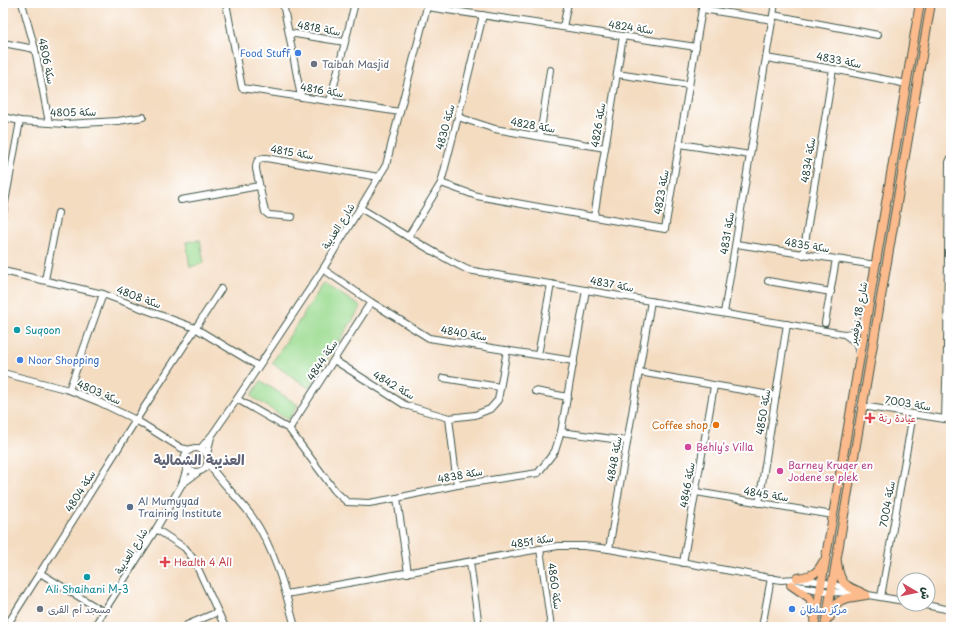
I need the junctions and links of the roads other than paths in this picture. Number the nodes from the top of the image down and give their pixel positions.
1 (22, 3) edge
2 (226, 3) edge
3 (283, 3) edge
4 (355, 3) edge
5 (568, 3) edge
6 (775, 3) edge
7 (915, 3) edge
8 (920, 3) edge
9 (931, 3) edge
10 (427, 5) edge
11 (703, 6) edge
12 (483, 15) junction
13 (773, 18) junction
14 (917, 22) junction
15 (563, 27) junction
16 (289, 33) junction
17 (878, 35) dead end
18 (623, 36) junction
19 (345, 42) junction
20 (3, 43) edge
21 (696, 47) junction
22 (35, 50) junction
23 (766, 58) junction
24 (833, 69) junction
25 (550, 70) dead end
26 (617, 74) junction
27 (907, 84) junction
28 (689, 85) junction
29 (301, 97) junction
30 (330, 101) junction
31 (400, 112) junction
32 (3, 117) edge
33 (143, 117) dead end
34 (458, 117) junction
35 (20, 120) junction
36 (49, 123) junction
37 (540, 136) junction
38 (680, 144) junction
39 (605, 148) junction
40 (750, 155) junction
41 (951, 158) edge
42 (379, 178) junction
43 (441, 183) junction
44 (259, 186) junction
45 (181, 200) dead end
46 (360, 208) junction
47 (3, 213) edge
48 (58, 213) dead end
49 (292, 217) dead end
50 (594, 217) junction
51 (408, 237) junction
52 (736, 244) junction
53 (803, 255) junction
54 (836, 259) junction
55 (876, 265) junction
56 (323, 269) junction
57 (3, 271) edge
58 (45, 280) junction
59 (768, 281) dead end
60 (551, 284) junction
61 (221, 289) dead end
62 (586, 290) junction
63 (831, 292) junction
64 (103, 294) junction
65 (651, 301) junction
66 (371, 302) junction
67 (868, 309) junction
68 (724, 313) junction
69 (825, 323) dead end
70 (787, 324) junction
71 (195, 328) junction
72 (844, 334) junction
73 (949, 349) edge
74 (507, 350) junction
75 (538, 355) junction
76 (860, 359) junction
77 (334, 360) junction
78 (574, 361) junction
79 (258, 366) junction
80 (639, 372) junction
81 (3, 373) edge
82 (443, 378) dead end
83 (714, 386) junction
84 (500, 387) junction
85 (69, 390) junction
86 (535, 392) dead end
87 (776, 396) junction
88 (568, 397) junction
89 (237, 399) junction
90 (862, 406) junction
91 (913, 414) junction
92 (448, 418) junction
93 (136, 420) junction
94 (948, 420) edge
95 (289, 429) junction
96 (561, 432) junction
97 (212, 435) junction
98 (628, 441) junction
99 (181, 448) junction
100 (200, 448) junction
101 (190, 450) junction
102 (207, 454) junction
103 (185, 455) junction
104 (208, 463) junction
105 (187, 468) junction
106 (204, 470) junction
107 (197, 473) junction
108 (216, 474) junction
109 (182, 484) junction
110 (457, 485) junction
111 (696, 492) junction
112 (397, 498) junction
113 (759, 503) junction
114 (833, 515) junction
115 (156, 529) junction
116 (828, 540) junction
117 (540, 549) junction
118 (609, 549) junction
119 (837, 554) junction
120 (470, 562) junction
121 (683, 563) junction
122 (408, 572) junction
123 (40, 573) junction
124 (770, 578) junction
125 (794, 582) junction
126 (821, 582) junction
127 (832, 584) junction
128 (820, 590) junction
129 (830, 592) junction
130 (286, 594) junction
131 (863, 594) junction
132 (881, 597) junction
133 (896, 600) edge
134 (936, 607) edge
135 (951, 610) edge
136 (104, 612) junction
137 (218, 612) junction
138 (6, 627) edge
139 (94, 627) edge
140 (186, 627) edge
141 (224, 627) edge
142 (295, 627) edge
143 (479, 627) edge
144 (551, 627) edge
145 (762, 627) edge
146 (813, 627) edge
147 (826, 627) edge

1 - 22 street, سكة 4806
2 - 29 street, سكة 4816
3 - 16 street, سكة 4818
4 - 19 street
5 - 15 street
6 - 13 street, سكة 4831
7 - 14 street
8 - 14 main road, شارع 18 نوفمبر
9 - 90 main road, شارع 18 نوفمبر
10 - 12 street, سكة 4824
10 - 31 street, شارع العذيبة
11 - 13 street
11 - 21 street, سكة 4823
12 - 15 street, سكة 4824
12 - 34 street, سكة 4830
13 - 17 street
13 - 23 street, سكة 4831
14 - 27 main road, شارع 18 نوفمبر
15 - 18 street, سكة 4824
16 - 19 street, سكة 4818
16 - 29 street, سكة 4818
18 - 21 street, سكة 4824
18 - 26 street, سكة 4826
19 - 30 street
20 - 22 street
21 - 28 street, سكة 4823
22 - 36 street, سكة 4806
23 - 24 street, سكة 4833
23 - 40 street, سكة 4831
24 - 27 street, سكة 4833
24 - 53 street, سكة 4834
25 - 37 street
26 - 28 street
26 - 39 street, سكة 4826
27 - 55 main road, شارع 18 نوفمبر
28 - 38 street, سكة 4823
29 - 30 street, سكة 4816
30 - 31 street, سكة 4816
31 - 42 street, شارع العذيبة
32 - 35 street, سكة 4805
33 - 36 street, سكة 4805
34 - 37 street, سكة 4828
34 - 43 street, سكة 4830
35 - 36 street, سكة 4805
35 - 47 street
37 - 39 street, سكة 4828
38 - 40 street
38 - 50 street, سكة 4823
39 - 50 street, سكة 4826
40 - 52 street, سكة 4831
41 - 73 street
42 - 44 street, سكة 4815
42 - 46 street, شارع العذيبة
43 - 50 street, سكة 4823
43 - 51 street, سكة 4830
44 - 45 street
44 - 49 street, سكة 4815
46 - 51 street, سكة 4837
46 - 56 street, شارع العذيبة
48 - 58 street
51 - 60 street, سكة 4837
52 - 53 street, سكة 4835
52 - 68 street, سكة 4831
53 - 54 street, سكة 4835
54 - 55 street, سكة 4835
54 - 63 street
55 - 67 main road, شارع 18 نوفمبر
56 - 66 street, سكة 4840
56 - 79 street, شارع العذيبة
57 - 58 street, سكة 4808
58 - 64 street, سكة 4808
59 - 63 street
60 - 62 street, سكة 4837
60 - 75 street
61 - 71 street, سكة 4804
62 - 65 street, سكة 4837
62 - 78 street, سكة 4838
63 - 69 street
64 - 71 street, سكة 4808
64 - 85 street
65 - 68 street, سكة 4837
65 - 80 street, سكة 4848
66 - 74 street, سكة 4840
66 - 77 street, سكة 4844
67 - 72 street
67 - 76 main road, شارع 18 نوفمبر
68 - 70 street, سكة 4837
70 - 72 street, سكة 4837
70 - 87 street, سكة 4850
71 - 79 street, سكة 4808
71 - 93 street, سكة 4804
72 - 76 street
73 - 94 street
74 - 75 street, سكة 4840
74 - 84 street, سكة 4842
75 - 78 street, سكة 4840
76 - 114 main road, شارع 18 نوفمبر
77 - 92 street, سكة 4842
77 - 95 street, سكة 4844
78 - 88 street, سكة 4838
79 - 89 street, شارع العذيبة
80 - 83 street
80 - 98 street, سكة 4848
81 - 85 street, سكة 4803
82 - 84 street
83 - 87 street
83 - 111 street, سكة 4846
84 - 92 street, سكة 4842
85 - 93 street, سكة 4803
86 - 88 street
87 - 113 street, سكة 4850
88 - 96 street, سكة 4838
89 - 95 street, سكة 4838
89 - 97 street, شارع العذيبة
90 - 91 street, سكة 7003
90 - 119 main road, شارع 18 نوفمبر
91 - 94 street, سكة 7003
91 - 132 street, سكة 7004
92 - 110 street
93 - 99 street, سكة 4803
93 - 123 street, سكة 4804
95 - 112 street, سكة 4838
96 - 98 street
96 - 110 street, سكة 4838
97 - 100 street, شارع العذيبة
97 - 102 street, شارع العذيبة
98 - 118 street, سكة 4848
99 - 101 street, سكة 4803
99 - 103 street, سكة 4803
100 - 101 street
100 - 102 street
101 - 103 street
102 - 104 street
103 - 105 street
104 - 106 street
104 - 108 street
105 - 107 street
105 - 109 street, شارع العذيبة
106 - 107 street
106 - 108 street
107 - 109 street, شارع العذيبة
108 - 130 street
109 - 115 street, شارع العذيبة
110 - 112 street, سكة 4838
111 - 113 street, سكة 4845
111 - 121 street, سكة 4846
112 - 122 street
113 - 114 street, سكة 4845
114 - 116 main road, شارع 18 نوفمبر
115 - 136 street, شارع العذيبة
115 - 137 street
116 - 125 main road
116 - 126 main road, شارع 18 نوفمبر
117 - 118 street, سكة 4851
117 - 120 street, سكة 4851
117 - 144 street, سكة 4860
118 - 121 street, سكة 4851
119 - 127 main road, شارع 18 نوفمبر
119 - 131 main road
120 - 122 street, سكة 4851
120 - 143 street
121 - 124 street, سكة 4851
122 - 130 street, سكة 4851
123 - 136 street
123 - 138 street, سكة 4804
124 - 125 street, سكة 4851
124 - 145 street
125 - 126 street, سكة 4851
125 - 128 street, سكة 4851
125 - 146 main road
126 - 127 street, سكة 4851
126 - 128 main road, شارع 18 نوفمبر
127 - 129 main road, شارع 18 نوفمبر
127 - 131 street, سكة 4851
128 - 129 street, سكة 4851
128 - 146 main road, شارع 18 نوفمبر
129 - 131 street, سكة 4851
129 - 147 main road, شارع 18 نوفمبر
130 - 142 street
131 - 132 street, سكة 4851
131 - 147 main road
132 - 133 street, سكة 4851
134 - 135 street
136 - 139 street, شارع العذيبة
137 - 140 street
137 - 141 street

